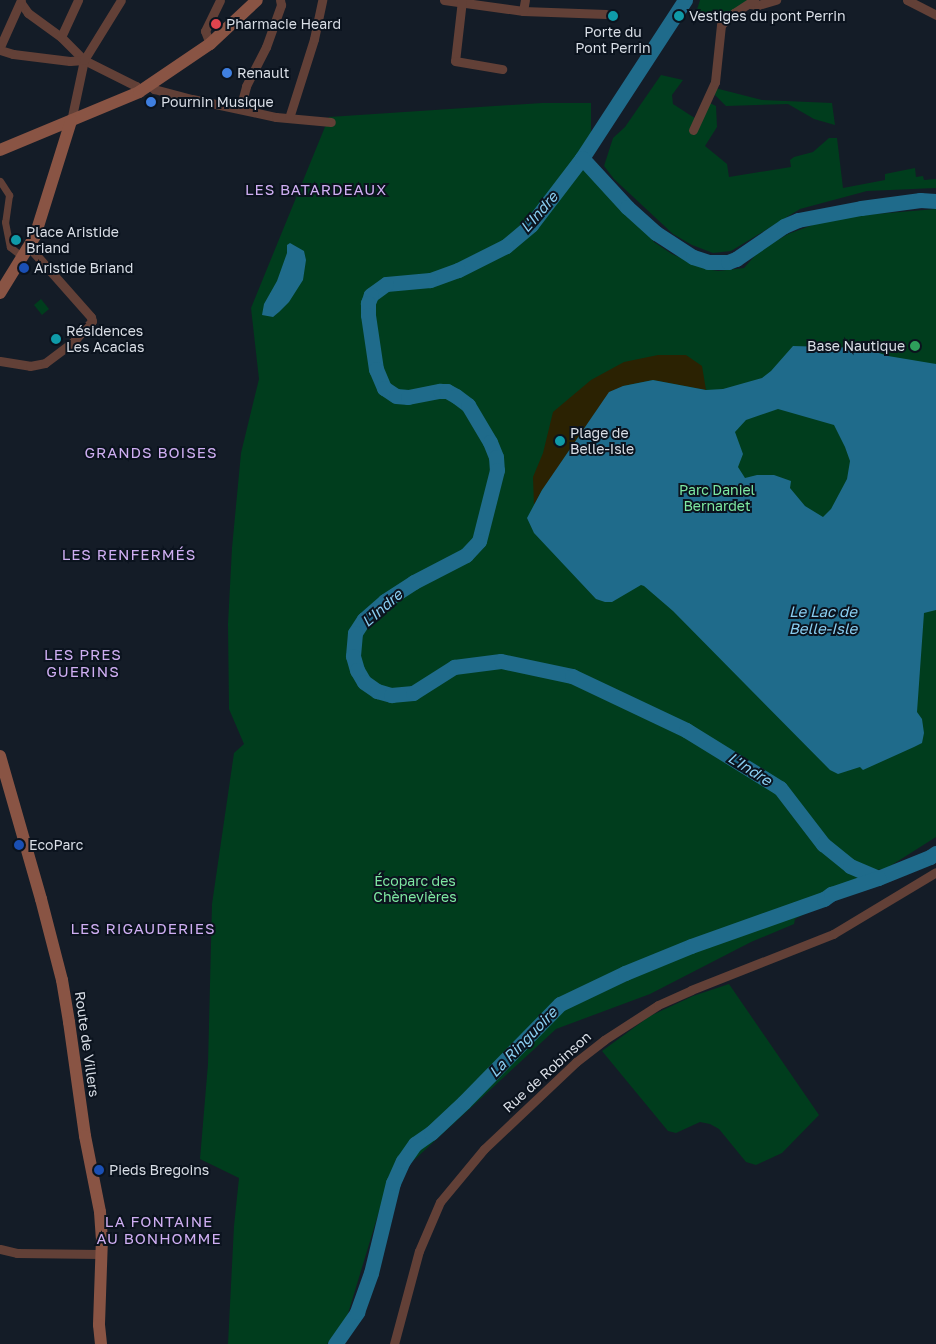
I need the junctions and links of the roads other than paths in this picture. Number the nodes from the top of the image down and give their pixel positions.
1 (78, 0) edge
2 (121, 0) edge
3 (220, 0) edge
4 (257, 0) edge
5 (280, 0) edge
6 (322, 0) edge
7 (444, 0) edge
8 (525, 0) edge
9 (776, 0) edge
10 (906, 0) edge
11 (21, 2) edge
12 (462, 2) edge
13 (752, 2) edge
14 (523, 11) junction
15 (606, 14) dead end
16 (936, 16) edge
17 (62, 37) junction
18 (210, 44) junction
19 (0, 48) edge
20 (84, 60) junction
21 (502, 69) dead end
22 (150, 85) junction
23 (139, 92) junction
24 (240, 109) junction
25 (289, 118) junction
26 (71, 121) junction
27 (331, 122) dead end
28 (693, 130) dead end
29 (0, 150) edge
30 (0, 181) edge
31 (26, 252) junction
32 (0, 293) edge
33 (0, 361) edge
34 (0, 756) edge
35 (936, 872) edge
36 (0, 1249) edge
37 (101, 1254) junction
38 (101, 1344) edge
39 (394, 1344) edge

1 - 17 street
2 - 20 street
3 - 18 street
4 - 18 main road
5 - 24 street
6 - 25 street
7 - 12 street
8 - 14 street
9 - 13 street
10 - 16 street
11 - 17 street
11 - 19 street
12 - 14 street
12 - 21 street
13 - 28 street
14 - 15 street
17 - 20 street
18 - 22 main road
19 - 20 street
20 - 23 street
20 - 26 street
22 - 23 main road
22 - 24 street
23 - 26 main road
24 - 25 street
25 - 27 street
26 - 29 main road
26 - 31 main road
30 - 31 street
31 - 32 main road
31 - 33 street
34 - 37 main road, Route de Villers
35 - 39 street, Rue de Robinson
36 - 37 street
37 - 38 main road, Route de Villers

